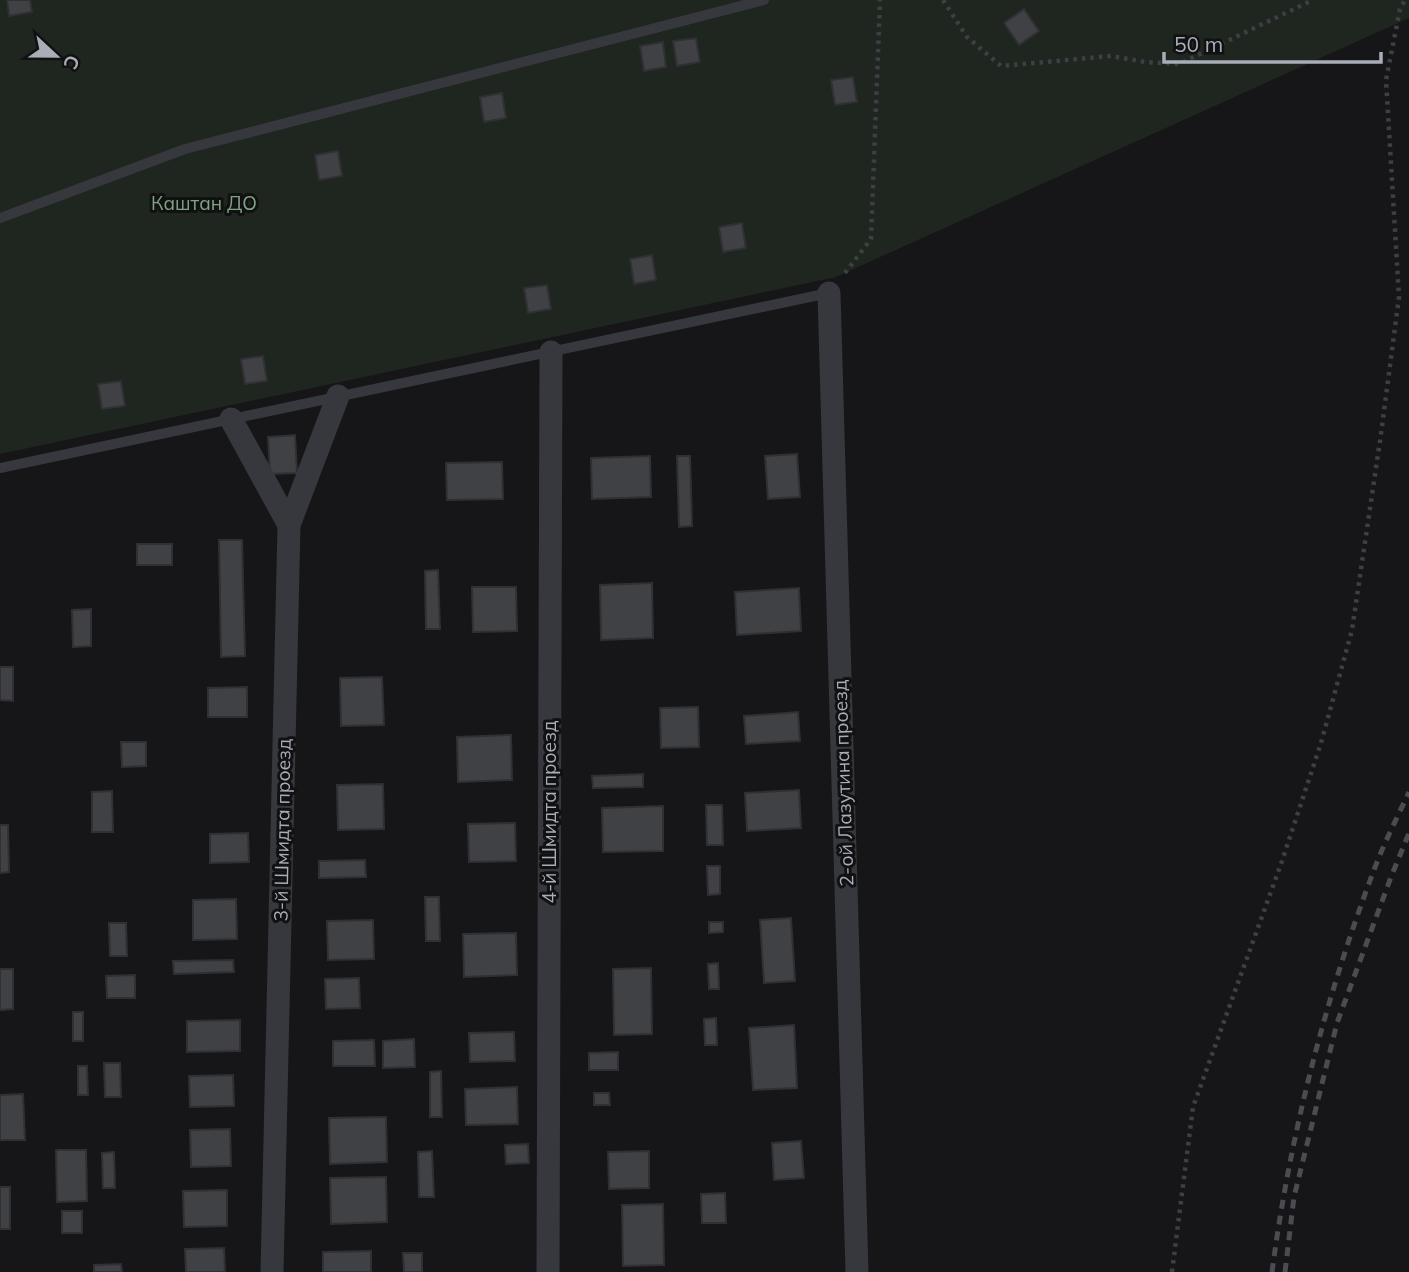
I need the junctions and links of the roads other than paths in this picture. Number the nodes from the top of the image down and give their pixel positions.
1 (764, 0) edge
2 (0, 218) edge
3 (829, 293) joint
4 (551, 352) junction
5 (338, 397) junction
6 (230, 419) junction
7 (0, 468) edge
8 (289, 526) junction
9 (272, 1272) edge
10 (548, 1272) edge
11 (857, 1272) edge

1 - 2 lane
3 - 4 lane
3 - 11 street, 2-ой Лазутина проезд
4 - 5 lane
4 - 10 street, 4-й Шмидта проезд
5 - 6 lane
5 - 8 street, 3-й Шмидта проезд
6 - 7 lane
6 - 8 street
8 - 9 street, 3-й Шмидта проезд

